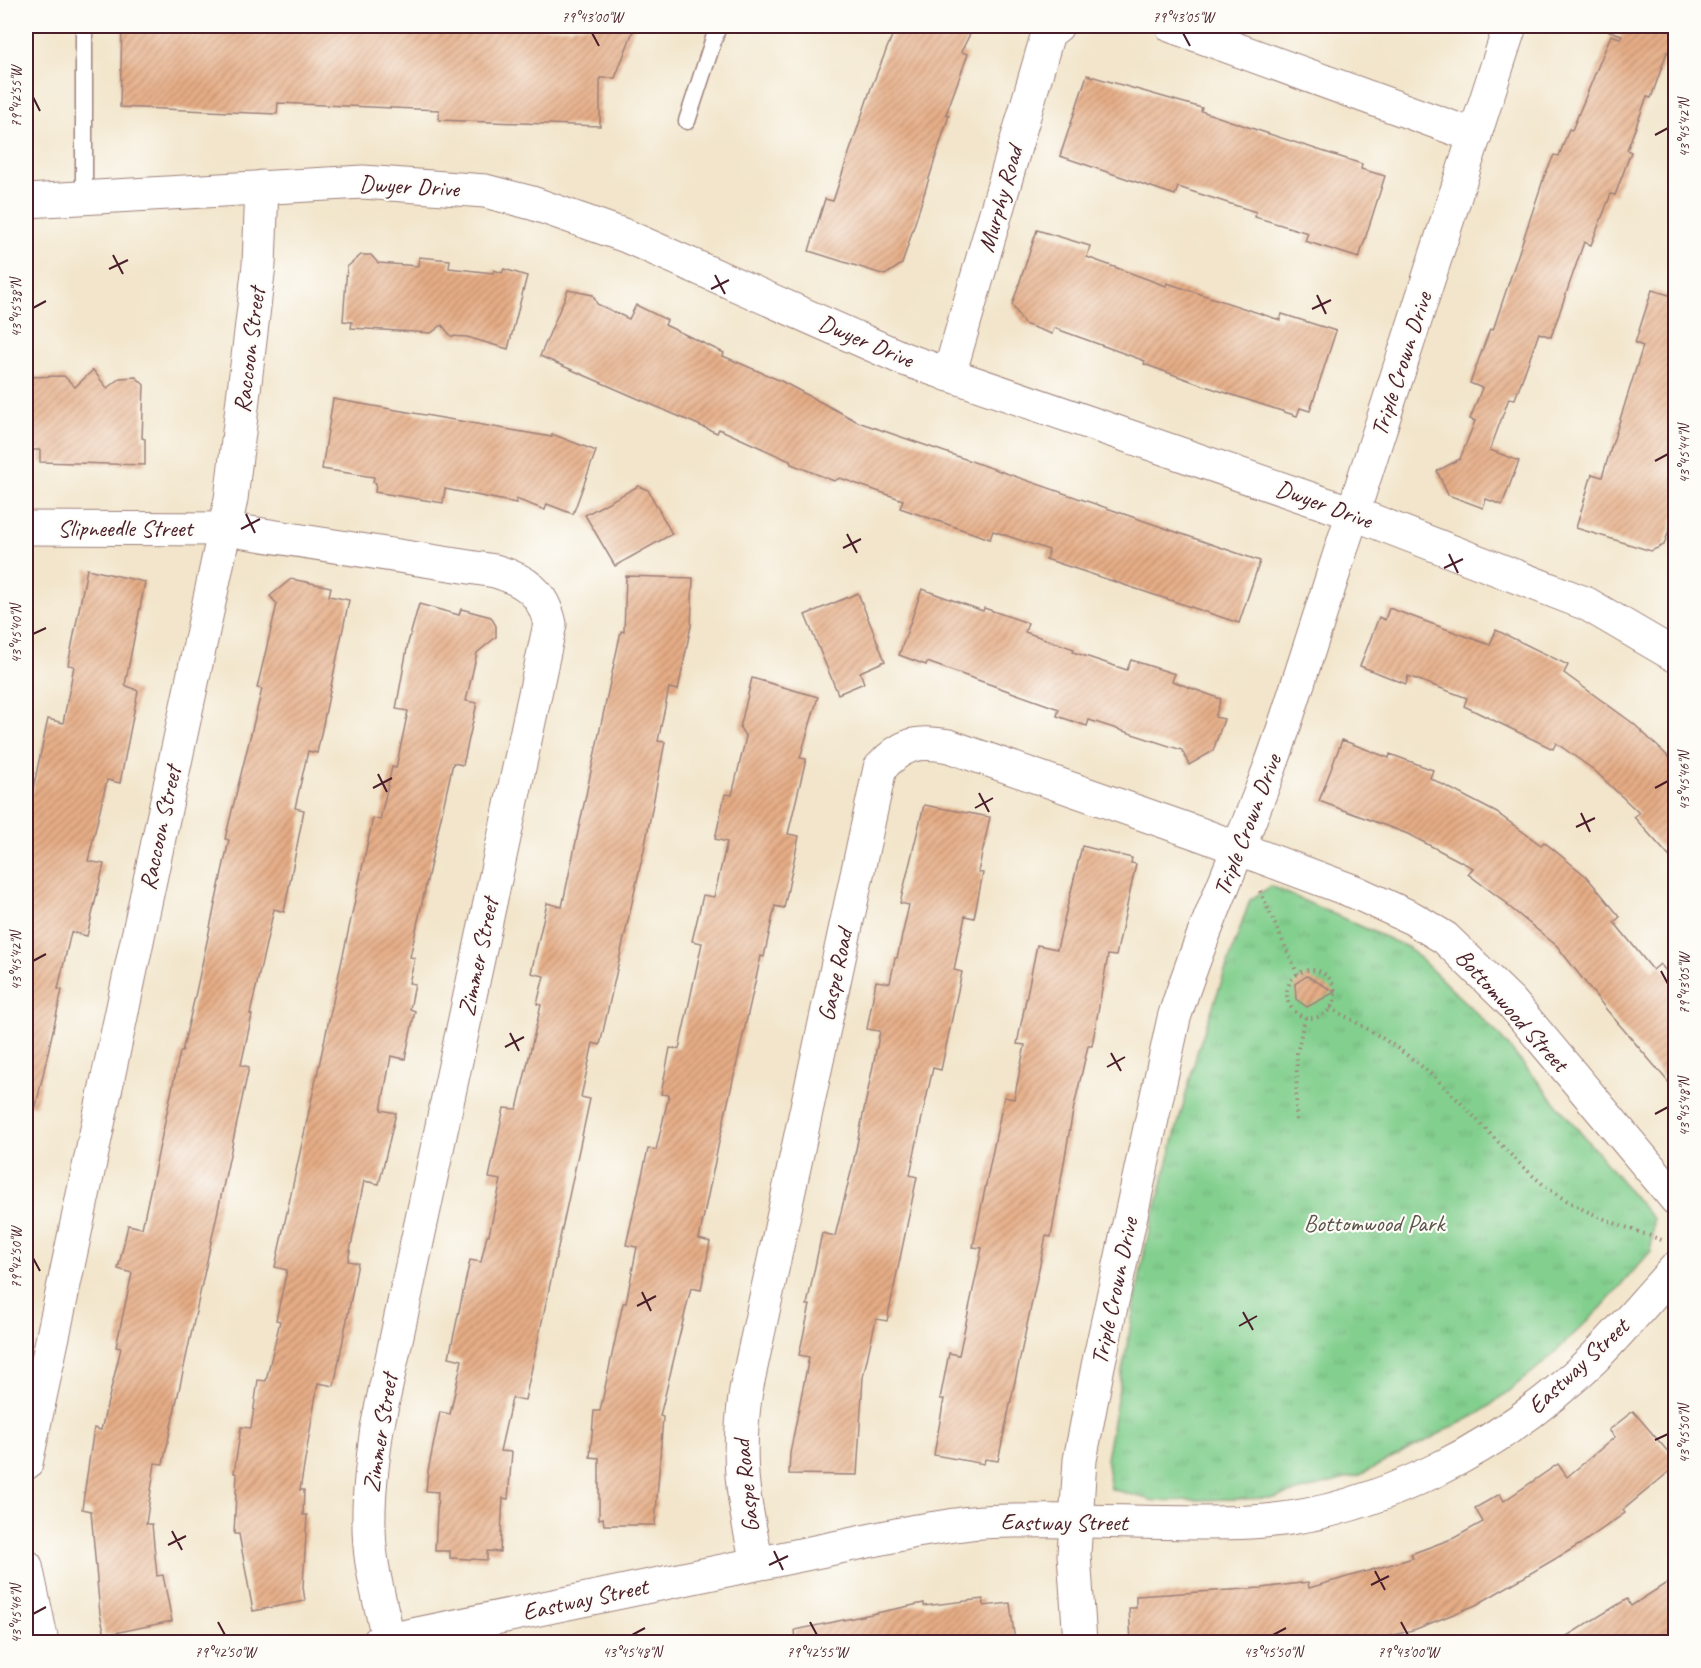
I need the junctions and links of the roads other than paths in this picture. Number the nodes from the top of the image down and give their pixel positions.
1 (84, 26) edge
2 (718, 26) edge
3 (1057, 26) edge
4 (1172, 26) edge
5 (1510, 26) edge
6 (687, 121) dead end
7 (1474, 136) junction
8 (262, 187) junction
9 (84, 198) junction
10 (26, 201) edge
11 (949, 375) junction
12 (1355, 514) junction
13 (26, 528) edge
14 (225, 528) junction
15 (1676, 656) edge
16 (1240, 849) junction
17 (1676, 1199) edge
18 (1669, 1254) edge
19 (26, 1463) edge
20 (1074, 1522) junction
21 (757, 1562) junction
22 (26, 1566) edge
23 (42, 1642) edge
24 (384, 1642) edge
25 (1080, 1642) edge

1 - 9 lane
2 - 6 lane
3 - 11 street, Murphy Road
4 - 7 street
5 - 7 street, Triple Crown Drive
7 - 12 street, Triple Crown Drive
8 - 9 street, Dwyer Drive
8 - 11 street, Dwyer Drive
8 - 14 street, Raccoon Street
9 - 10 street, Dwyer Drive
11 - 12 street, Dwyer Drive
12 - 15 street, Dwyer Drive
12 - 16 street, Triple Crown Drive
13 - 14 street, Slipneedle Street
14 - 19 street, Raccoon Street
14 - 24 street, Zimmer Street
16 - 17 street, Bottomwood Street
16 - 20 street, Triple Crown Drive
16 - 21 street, Gaspe Road
18 - 20 street, Eastway Street
20 - 21 street, Eastway Street
20 - 25 street, Triple Crown Drive
21 - 24 street, Eastway Street
22 - 23 street

